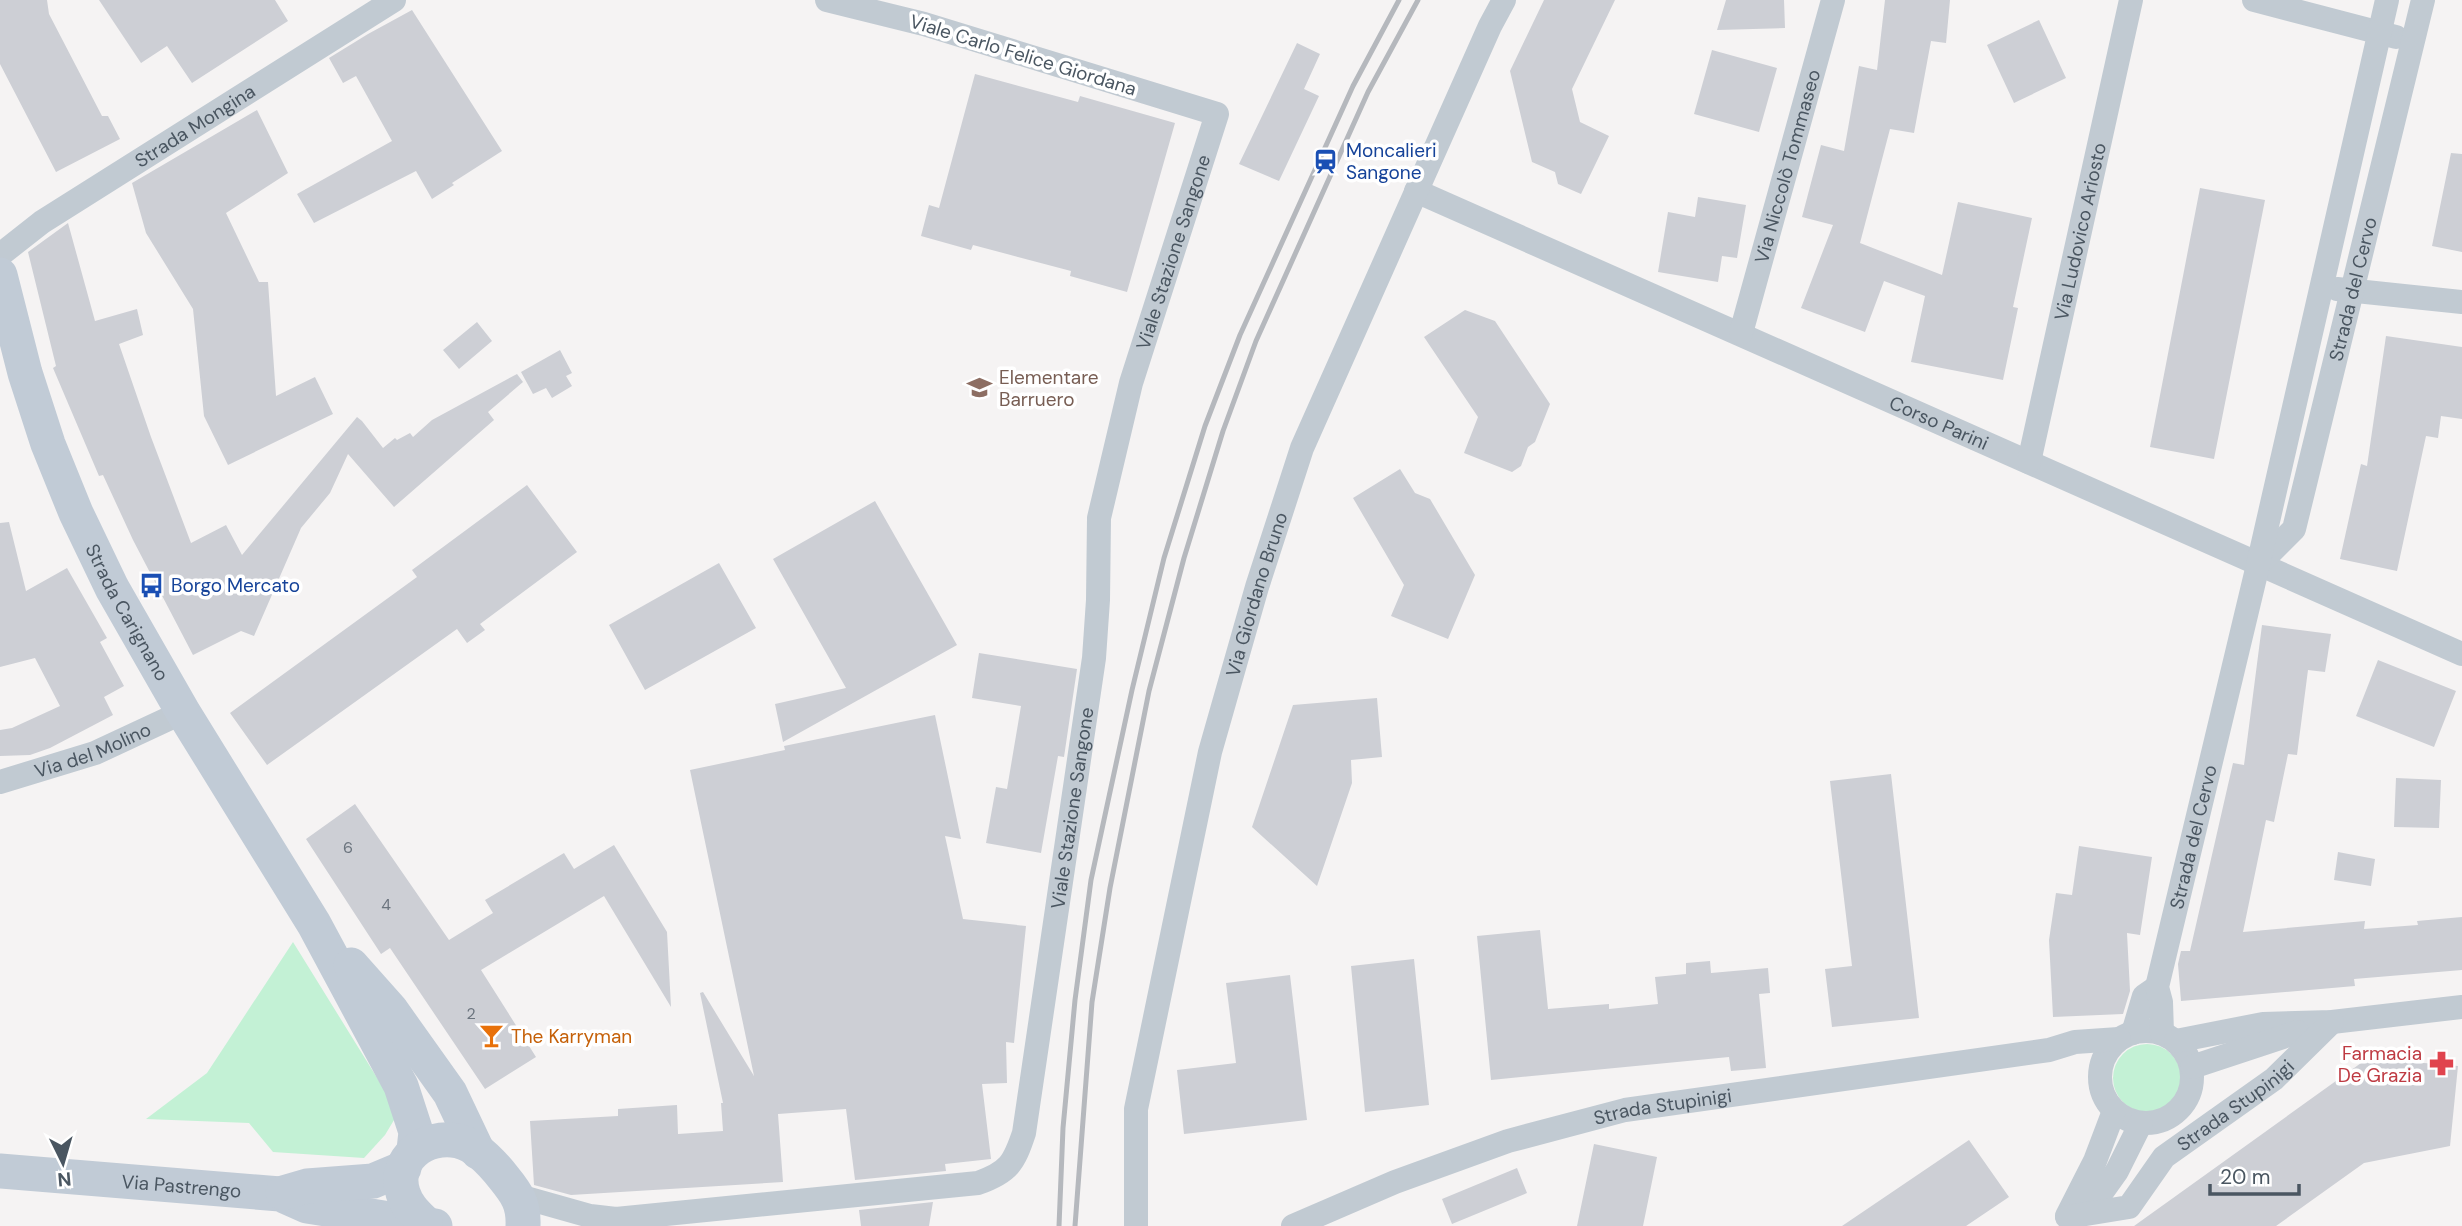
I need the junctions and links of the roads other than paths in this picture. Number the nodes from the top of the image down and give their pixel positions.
1 (394, 0) edge
2 (827, 0) edge
3 (1504, 0) edge
4 (1833, 0) edge
5 (2131, 0) edge
6 (2254, 0) edge
7 (2387, 0) edge
8 (2423, 0) edge
9 (2379, 33) junction
10 (2412, 41) junction
11 (1217, 114) joint
12 (1416, 191) junction
13 (0, 256) edge
14 (0, 275) edge
15 (2322, 288) junction
16 (2353, 291) junction
17 (2462, 302) edge
18 (1741, 333) junction
19 (2029, 462) junction
20 (2258, 565) junction
21 (2462, 654) edge
22 (183, 712) junction
23 (0, 782) edge
24 (314, 924) junction
25 (2157, 987) junction
26 (2462, 1007) edge
27 (2332, 1022) junction
28 (2126, 1036) junction
29 (2169, 1037) junction
30 (2049, 1050) junction
31 (2192, 1068) junction
32 (2101, 1069) junction
33 (2114, 1111) junction
34 (2141, 1123) junction
35 (478, 1152) junction
36 (409, 1159) junction
37 (0, 1171) edge
38 (280, 1194) junction
39 (529, 1216) edge
40 (676, 1220) edge
41 (2060, 1221) edge
42 (430, 1225) edge
43 (1136, 1226) edge
44 (1293, 1226) edge

1 - 13 street, Strada Mongina
2 - 11 street, Viale Carlo Felice Giordana
3 - 12 street, Via Giordano Bruno
4 - 18 street, Via Niccolò Tommaseo
5 - 19 street, Via Ludovico Ariosto
6 - 9 street
7 - 9 street, Strada del Cervo
8 - 10 street, Strada del Cervo
9 - 10 street
9 - 15 street, Strada del Cervo
10 - 16 street, Strada del Cervo
11 - 40 street, Viale Stazione Sangone
12 - 18 street, Corso Parini
12 - 43 street, Via Giordano Bruno
14 - 22 main road, Strada Carignano
15 - 16 street
15 - 20 street, Strada del Cervo
16 - 17 street
16 - 20 street, Strada del Cervo
18 - 19 street, Corso Parini
19 - 20 street, Corso Parini
20 - 21 street, Corso Parini
20 - 25 street, Strada del Cervo
22 - 23 street, Via del Molino
22 - 24 main road, Strada Carignano
24 - 35 main road, Strada Carignano
24 - 36 main road, Strada Carignano
25 - 28 street, Strada del Cervo
25 - 29 street, Strada del Cervo
26 - 27 street, Strada Stupinigi
27 - 29 street, Strada Stupinigi
27 - 31 street, Strada Stupinigi
27 - 41 street, Strada Stupinigi
28 - 29 street
28 - 30 street, Strada Stupinigi
28 - 32 street
29 - 31 street
30 - 32 street, Strada Stupinigi
30 - 44 street, Strada Stupinigi
31 - 34 street
32 - 33 street
33 - 34 street
33 - 41 street
34 - 41 street
35 - 36 main road, Via Pastrengo
35 - 39 main road, Via Pastrengo
36 - 38 main road, Via Pastrengo
36 - 42 main road, Via Pastrengo
37 - 38 main road, Via Pastrengo
38 - 42 main road, Via Pastrengo
39 - 40 street, Viale Stazione Sangone

